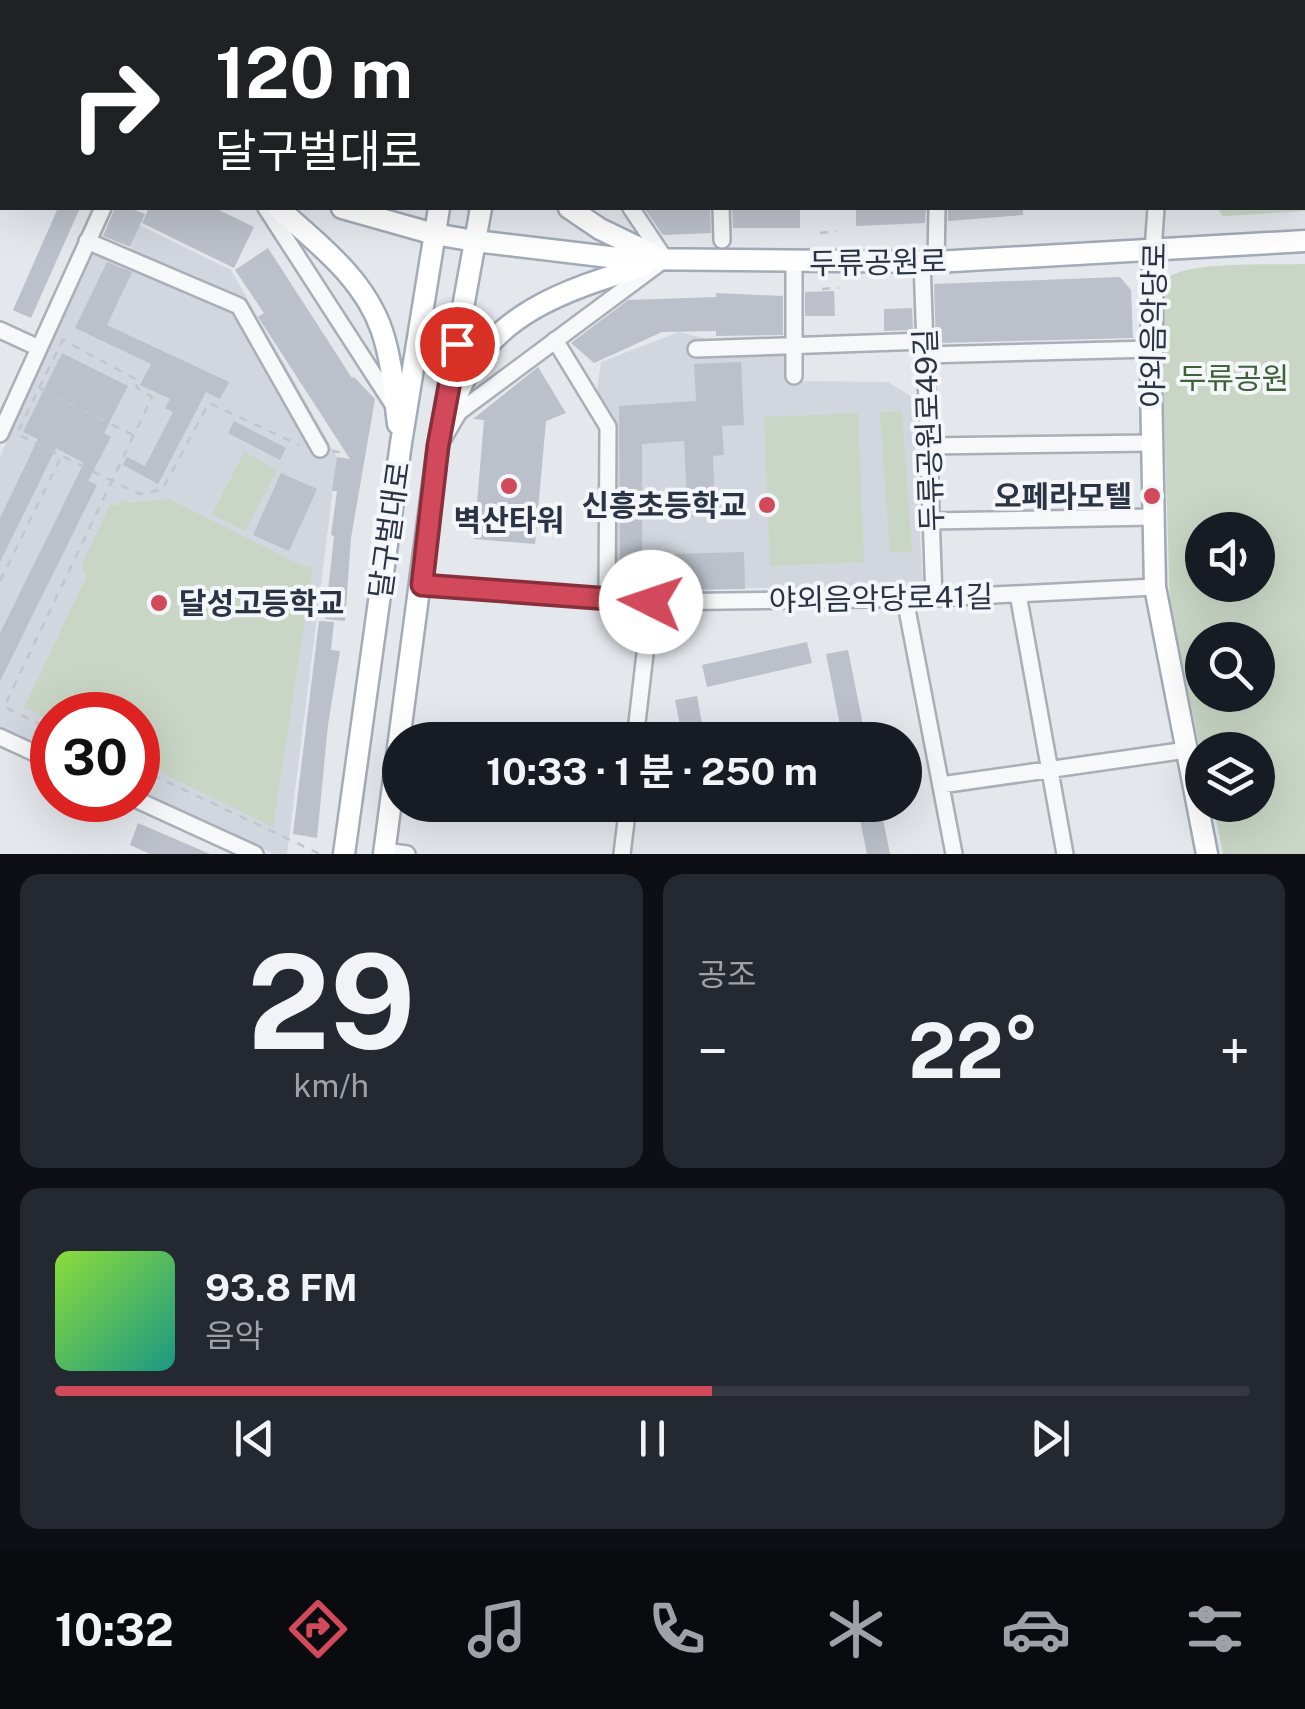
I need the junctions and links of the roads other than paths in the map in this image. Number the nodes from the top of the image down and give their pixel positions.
1 (101, 210) edge
2 (267, 210) edge
3 (280, 210) edge
4 (350, 210) edge
5 (439, 210) edge
6 (481, 210) edge
7 (572, 210) edge
8 (632, 210) edge
9 (721, 210) edge
10 (936, 210) edge
11 (1156, 210) edge
12 (444, 235) junction
13 (722, 240) dead end
14 (88, 241) junction
15 (1305, 241) edge
16 (475, 242) junction
17 (1153, 251) junction
18 (665, 260) junction
19 (929, 262) junction
20 (794, 263) junction
21 (0, 330) edge
22 (555, 340) junction
23 (794, 344) junction
24 (39, 348) junction
25 (925, 348) junction
26 (696, 349) dead end
27 (1152, 350) junction
28 (794, 376) dead end
29 (396, 410) junction
30 (4, 417) edge
31 (0, 434) edge
32 (402, 443) junction
33 (1152, 444) junction
34 (438, 446) junction
35 (928, 446) junction
36 (320, 449) road end
37 (1154, 517) junction
38 (931, 521) junction
39 (422, 585) junction
40 (1155, 587) junction
41 (1018, 594) junction
42 (934, 598) junction
43 (608, 599) junction
44 (905, 599) junction
45 (651, 602) junction
46 (637, 722) edge
47 (0, 737) edge
48 (1185, 740) edge
49 (1185, 750) edge
50 (30, 751) edge
51 (1050, 770) junction
52 (941, 786) junction
53 (160, 811) edge
54 (626, 822) edge
55 (1202, 822) edge
56 (384, 852) edge
57 (255, 854) edge
58 (344, 854) edge
59 (406, 854) edge
60 (622, 854) edge
61 (954, 854) edge
62 (1065, 854) edge
63 (1208, 854) edge

1 - 14 street
2 - 29 street
3 - 29 main road
4 - 12 main road, 두류공원로
5 - 12 main road, 달구벌대로
6 - 16 main road, 달구벌대로
7 - 18 main road
8 - 18 street
9 - 13 street
10 - 19 street, 두류공원로49길
11 - 17 street, 야외음악당로
12 - 16 main road, 두류공원로
12 - 32 main road, 달구벌대로
14 - 24 street
14 - 36 street
15 - 17 main road, 두류공원로
16 - 18 main road, 두류공원로
16 - 34 main road, 달구벌대로
17 - 19 main road, 두류공원로
17 - 27 main road, 야외음악당로
18 - 20 main road, 두류공원로
18 - 22 street
18 - 34 main road
19 - 20 main road, 두류공원로
19 - 25 street, 두류공원로49길
20 - 23 street
21 - 24 street
22 - 34 street
22 - 43 street
23 - 25 street
23 - 26 street
23 - 28 street
24 - 30 street
25 - 27 street
25 - 35 street, 두류공원로49길
27 - 33 main road, 야외음악당로
29 - 32 main road
30 - 31 street
32 - 58 main road, 달구벌대로
33 - 35 street, 야외음악당로
33 - 37 main road, 야외음악당로
34 - 39 main road, 달구벌대로
35 - 38 street, 두류공원로49길
37 - 38 street
37 - 40 main road, 야외음악당로
38 - 42 street, 두류공원로49길
39 - 43 street, 야외음악당로41길
39 - 56 main road, 달구벌대로
40 - 41 street, 야외음악당로41길
40 - 48 main road, 야외음악당로
41 - 42 street, 야외음악당로41길
41 - 51 street
42 - 44 street, 야외음악당로41길
43 - 45 street, 야외음악당로41길
44 - 45 street, 야외음악당로41길
44 - 52 street
45 - 46 street
47 - 50 street
49 - 51 street
51 - 52 street
51 - 62 street
52 - 61 street
53 - 57 street
54 - 60 street
55 - 63 main road, 야외음악당로
56 - 59 street, 달구벌대로

